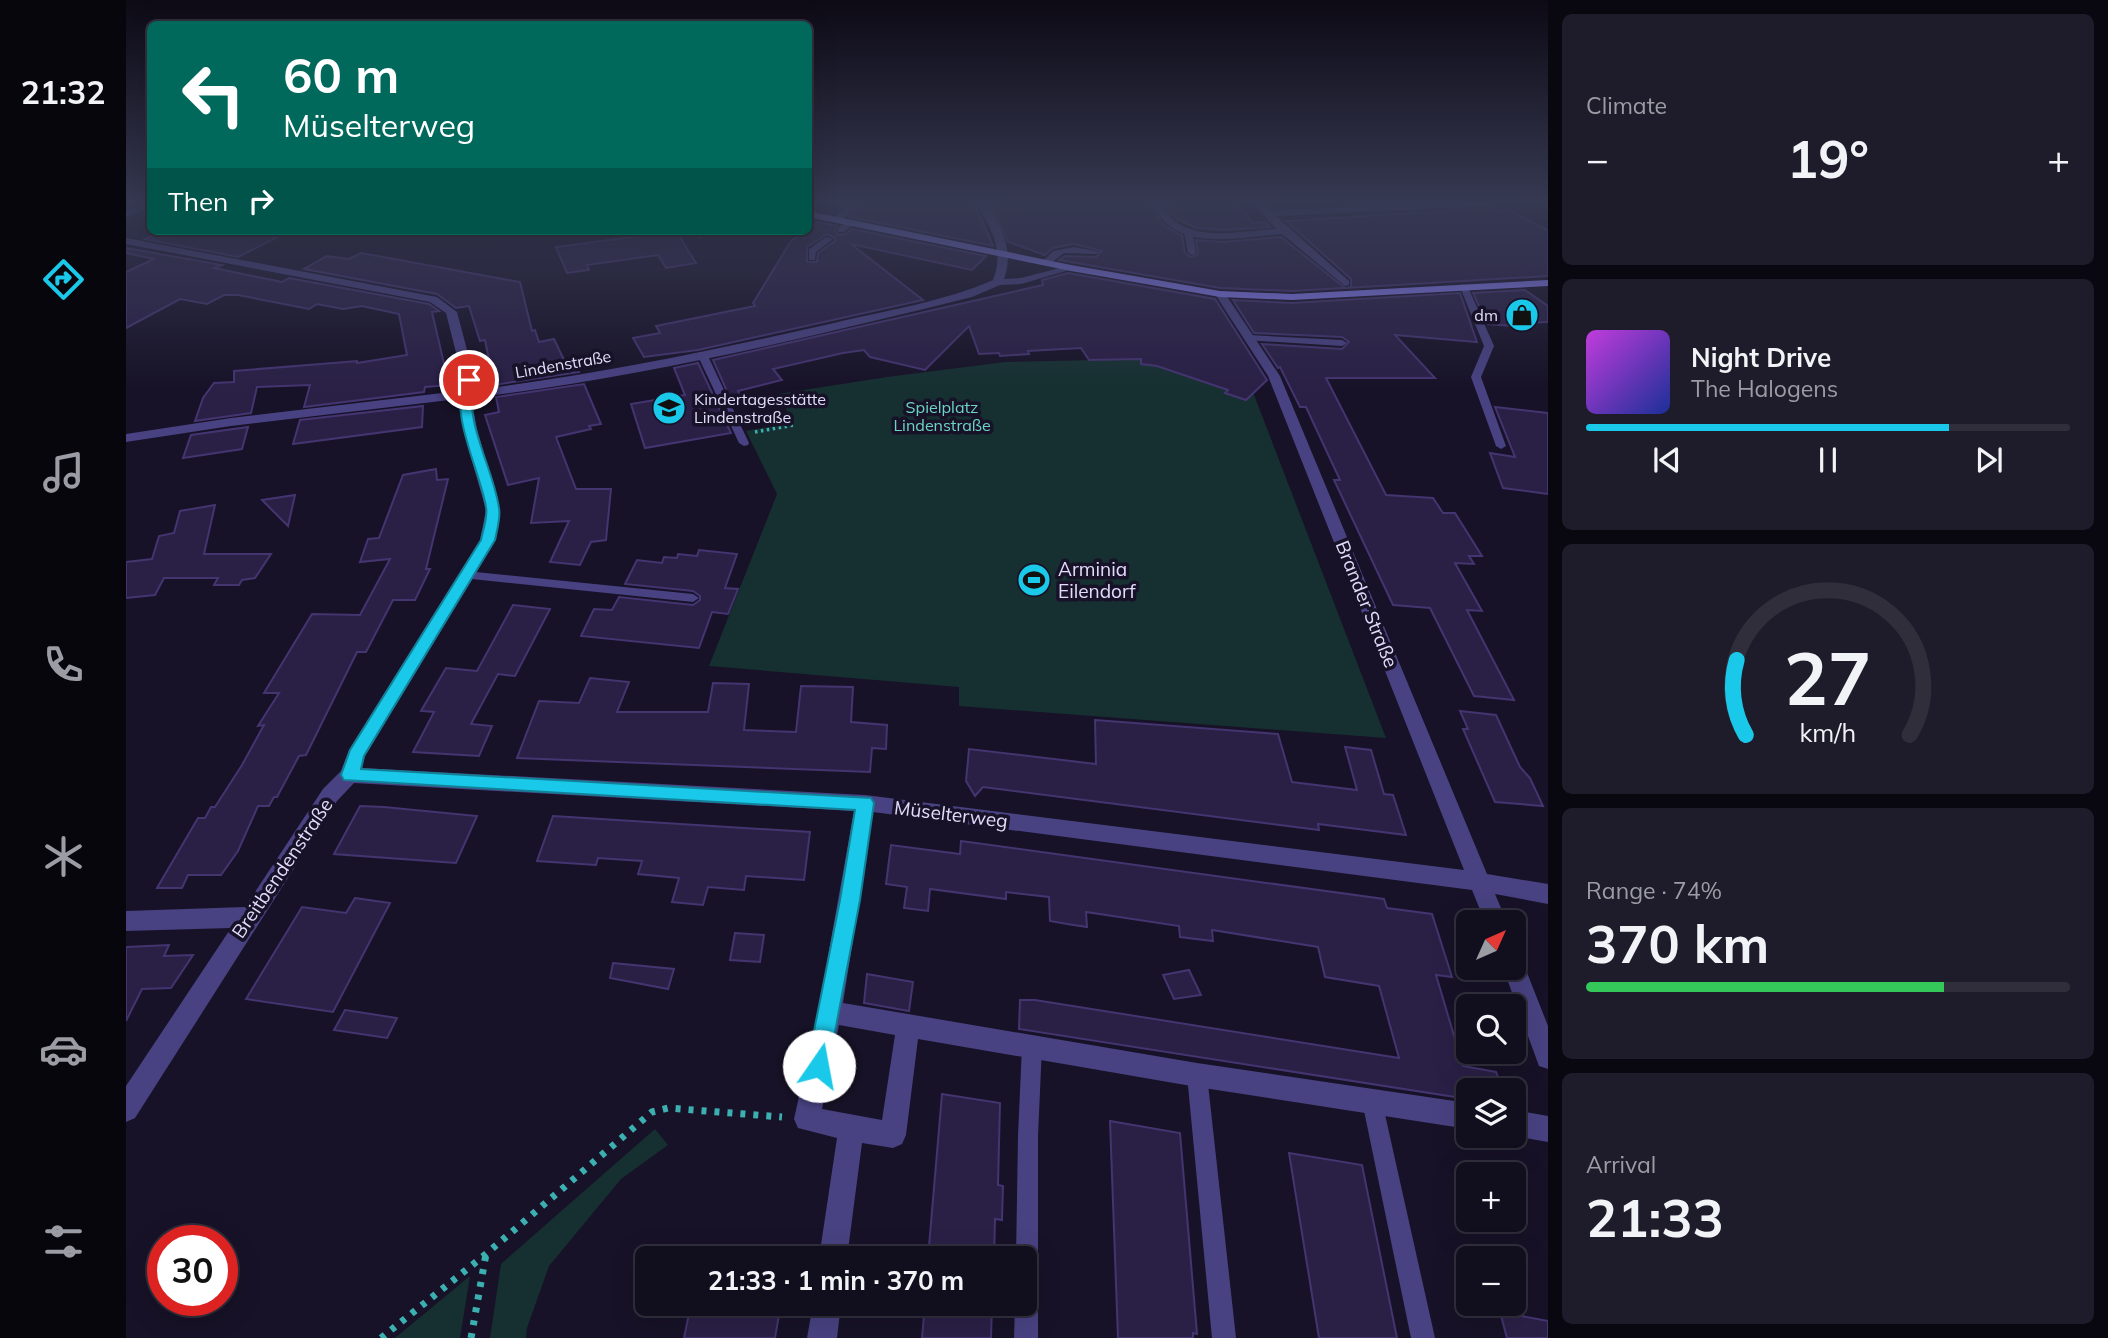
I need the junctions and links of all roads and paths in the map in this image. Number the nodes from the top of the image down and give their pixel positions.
1 (250, 264) edge
2 (1004, 264) edge
3 (1052, 264) edge
4 (1323, 264) edge
5 (1071, 268) junction
6 (998, 282) junction
7 (1345, 283) dead end
8 (1548, 283) edge
9 (1464, 286) junction
10 (1220, 294) junction
11 (1249, 338) junction
12 (1342, 343) dead end
13 (702, 354) junction
14 (464, 395) junction
15 (794, 425) dead end
16 (126, 439) edge
17 (742, 439) joint
18 (1501, 446) dead end
19 (466, 575) junction
20 (693, 598) dead end
21 (350, 775) junction
22 (865, 803) junction
23 (1481, 882) junction
24 (1548, 894) edge
25 (1492, 910) edge
26 (249, 918) junction
27 (126, 921) edge
28 (1519, 980) edge
29 (830, 1012) junction
30 (908, 1025) junction
31 (1032, 1046) junction
32 (1548, 1057) edge
33 (1197, 1075) junction
34 (1372, 1101) junction
35 (126, 1109) edge
36 (1456, 1114) edge
37 (807, 1119) junction
38 (1526, 1125) edge
39 (851, 1128) junction
40 (1548, 1129) edge
41 (835, 1246) edge
42 (486, 1254) junction
43 (825, 1316) edge
44 (381, 1338) edge
45 (471, 1338) edge
46 (822, 1338) edge
47 (1026, 1338) edge
48 (1224, 1338) edge
49 (1423, 1338) edge

1 - 14 street, Breitbendenstraße
2 - 6 street
3 - 5 main road
4 - 7 street
5 - 6 street, Lindenstraße
5 - 10 main road
6 - 13 street, Lindenstraße
8 - 9 main road
9 - 10 main road
9 - 18 lane
10 - 11 street, Brander Straße
11 - 12 lane
11 - 23 street, Brander Straße
13 - 14 street, Lindenstraße
13 - 17 lane
14 - 16 street, Lindenstraße
14 - 19 street, Breitbendenstraße
15 - 17 path
19 - 20 lane
19 - 21 street, Breitbendenstraße
21 - 22 street, Müselterweg
21 - 26 street, Breitbendenstraße
22 - 23 street, Müselterweg
22 - 29 street
23 - 24 street, Müselterweg
23 - 25 street, Brander Straße
26 - 27 street
26 - 35 street, Breitbendenstraße
28 - 32 street
29 - 30 street
29 - 37 street
30 - 31 street
30 - 39 street
31 - 33 street
31 - 47 lane
33 - 34 street
33 - 48 lane
34 - 36 street
34 - 49 lane
37 - 39 street
37 - 42 path
38 - 40 street
39 - 41 street
42 - 44 path
42 - 45 path
43 - 46 street

